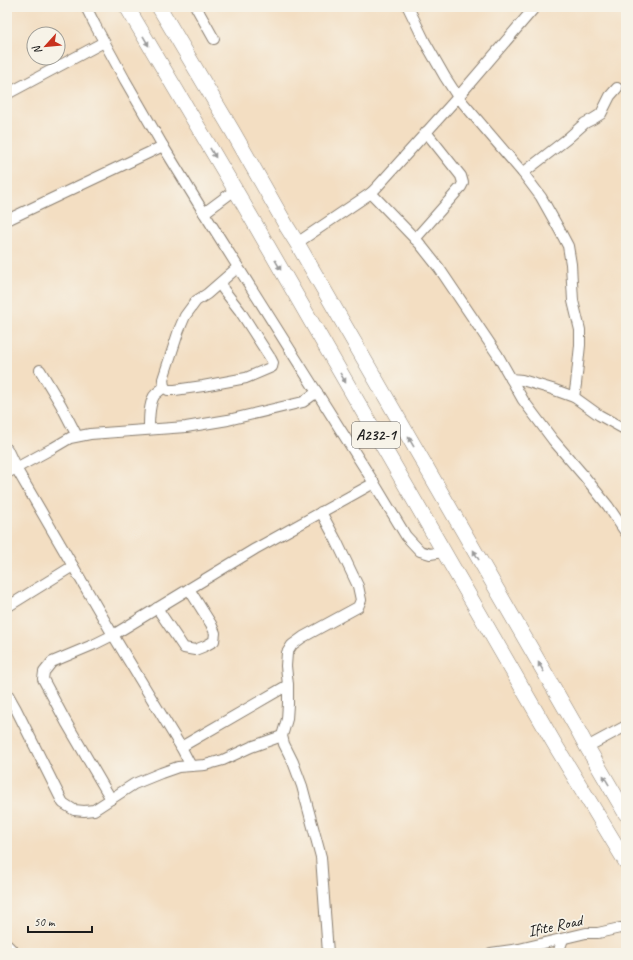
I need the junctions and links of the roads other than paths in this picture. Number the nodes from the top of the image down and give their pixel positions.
1 (86, 7) edge
2 (127, 7) edge
3 (158, 7) edge
4 (196, 7) edge
5 (408, 7) edge
6 (535, 7) edge
7 (214, 39) dead end
8 (104, 42) junction
9 (617, 88) dead end
10 (7, 94) edge
11 (458, 97) junction
12 (426, 132) junction
13 (163, 146) junction
14 (523, 173) junction
15 (235, 190) junction
16 (371, 193) junction
17 (204, 213) junction
18 (7, 220) edge
19 (415, 239) junction
20 (297, 243) junction
21 (238, 267) junction
22 (222, 282) junction
23 (40, 370) dead end
24 (511, 379) junction
25 (164, 387) junction
26 (317, 392) junction
27 (574, 397) junction
28 (149, 429) junction
29 (626, 430) edge
30 (77, 436) junction
31 (7, 449) edge
32 (11, 470) edge
33 (374, 483) junction
34 (321, 512) junction
35 (626, 533) edge
36 (443, 552) junction
37 (73, 566) junction
38 (189, 589) junction
39 (7, 607) edge
40 (157, 608) junction
41 (113, 634) junction
42 (288, 685) junction
43 (7, 693) edge
44 (626, 726) edge
45 (282, 736) junction
46 (181, 747) junction
47 (587, 747) junction
48 (191, 766) junction
49 (111, 799) junction
50 (626, 814) edge
51 (626, 862) edge
52 (626, 930) edge
53 (563, 939) junction
54 (7, 945) edge
55 (15, 953) edge
56 (328, 953) edge
57 (491, 953) edge
58 (558, 953) edge

1 - 8 street
2 -> 15 highway, A232-1
3 - 20 highway, A232-1
4 - 7 street
5 - 11 street
6 - 11 street
8 - 10 street
8 - 13 street
9 - 14 street
11 - 12 street
11 - 14 street
12 - 16 street
12 - 19 street
13 - 17 street
13 - 18 street
14 - 27 street
15 - 17 street
15 -> 36 highway, A232-1
16 - 19 street
16 - 20 street
17 - 21 street
19 - 24 street
47 -> 20 highway, A232-1
21 - 22 street
21 - 26 street
22 - 25 street
22 - 25 street
23 - 30 street
24 - 27 street
24 - 35 street
25 - 28 street
26 - 28 street
26 - 33 street
27 - 29 street
28 - 30 street
30 - 32 street
31 - 32 street
32 - 37 street
33 - 34 street
33 - 36 street
34 - 38 street
34 - 42 street
36 - 51 highway, A232-1
37 - 39 street
37 - 41 street
38 - 40 street
38 - 40 street
40 - 41 street
41 - 46 street
41 - 49 street
42 - 45 street
42 - 46 street
43 - 49 street
44 - 47 street
45 - 48 street
45 - 56 street
46 - 48 street
50 -> 47 highway, A232-1
48 - 49 street
52 - 53 street, Ifite Road
53 - 57 street, Ifite Road
53 - 58 street
54 - 55 street

